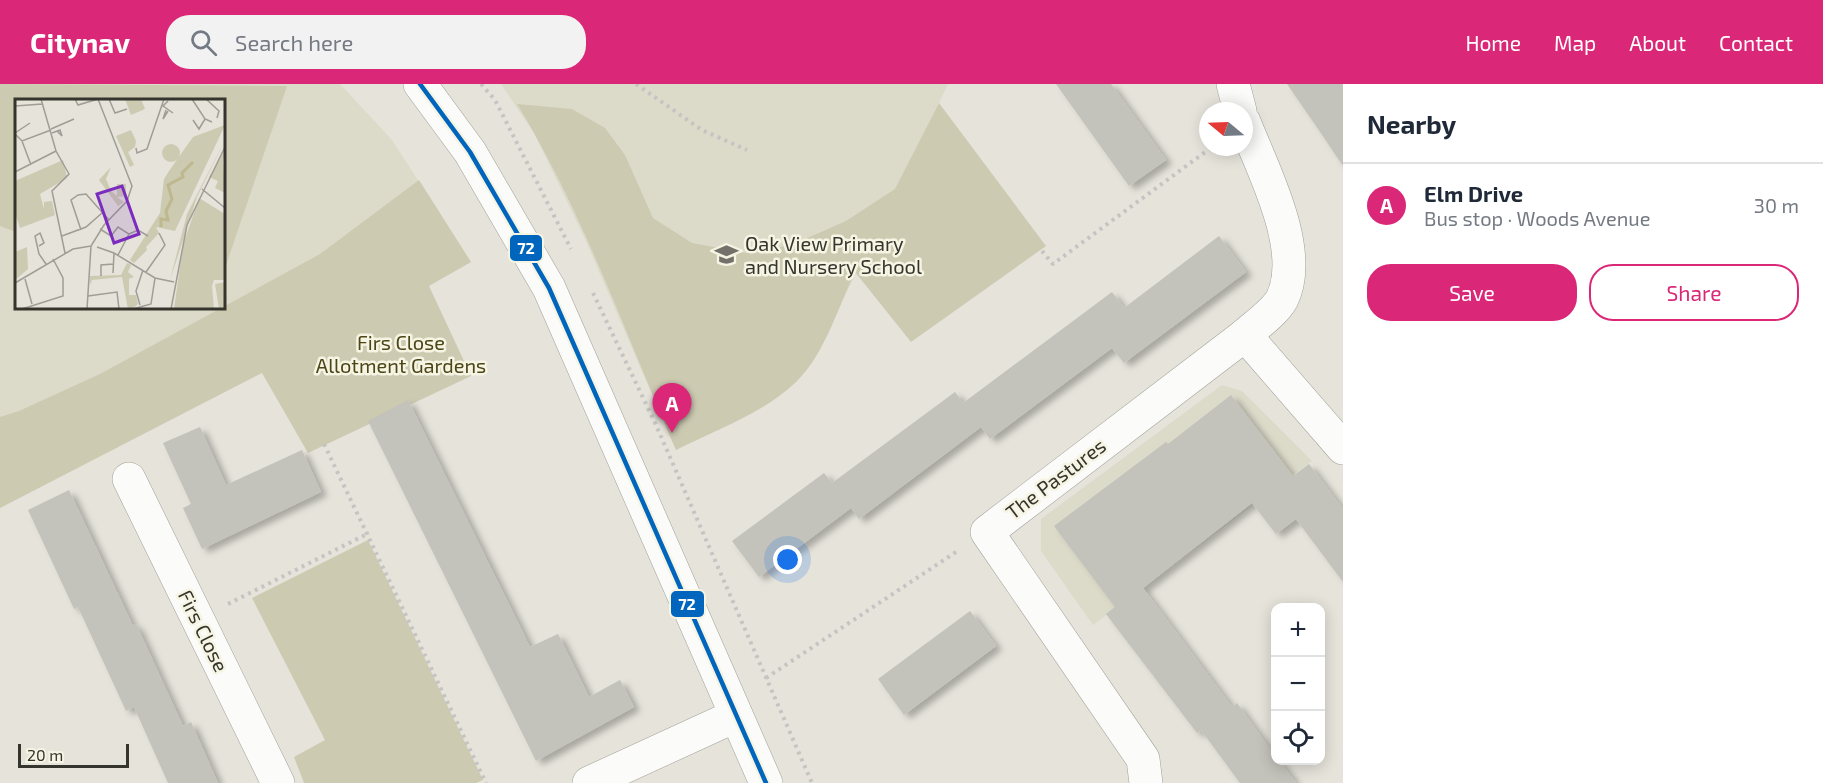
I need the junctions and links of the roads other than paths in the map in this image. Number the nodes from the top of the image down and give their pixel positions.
1 (420, 84) edge
2 (1233, 84) edge
3 (1238, 102) edge
4 (1253, 143) edge
5 (1245, 335) junction
6 (1343, 448) edge
7 (129, 479) dead end
8 (735, 716) junction
9 (278, 783) edge
10 (589, 783) edge
11 (765, 783) edge
12 (1146, 783) edge

1 - 8 street
2 - 3 street
4 - 5 street, The Pastures
5 - 6 street
5 - 12 street, The Pastures
7 - 9 street, Firs Close
8 - 10 street
8 - 11 street

